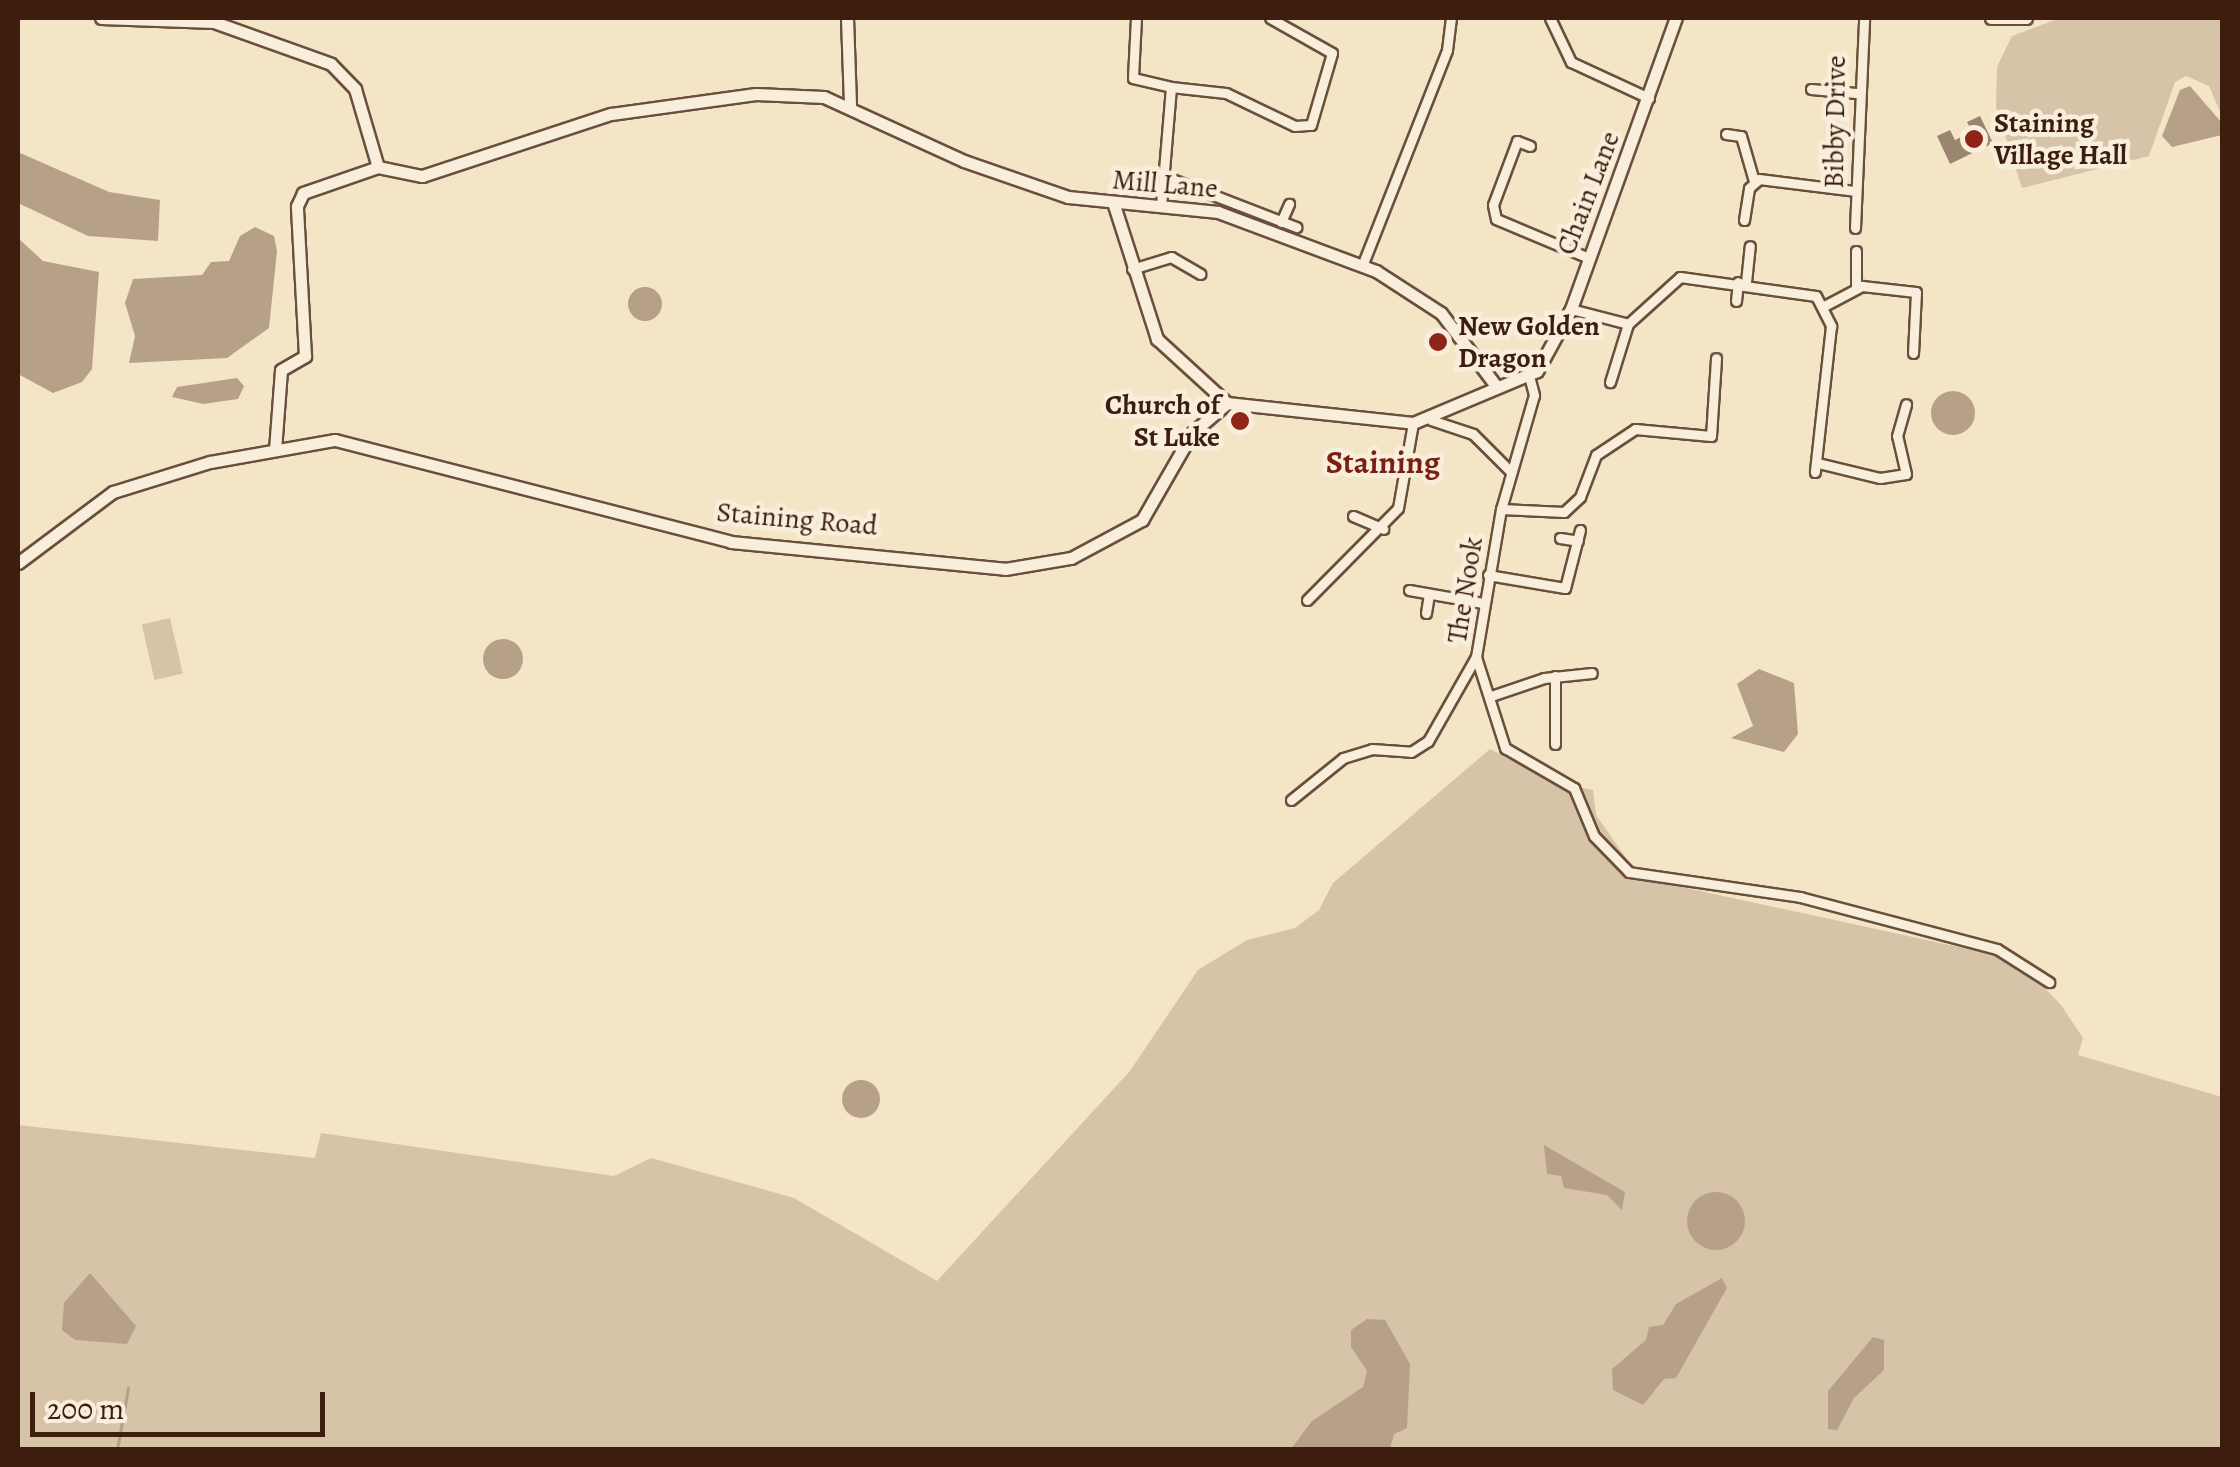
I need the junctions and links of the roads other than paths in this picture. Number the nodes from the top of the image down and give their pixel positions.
1 (102, 18) edge
2 (848, 18) edge
3 (1136, 18) edge
4 (1270, 18) edge
5 (1451, 18) edge
6 (1550, 18) edge
7 (1676, 18) edge
8 (1864, 18) edge
9 (1991, 18) edge
10 (2026, 18) edge
11 (1171, 87) junction
12 (1811, 89) dead end
13 (1856, 94) junction
14 (1652, 99) junction
15 (850, 105) junction
16 (1726, 134) dead end
17 (1530, 146) dead end
18 (378, 167) junction
19 (1164, 176) junction
20 (1754, 181) junction
21 (1856, 191) junction
22 (1289, 204) dead end
23 (1114, 205) junction
24 (1161, 207) junction
25 (1744, 220) dead end
26 (1282, 222) junction
27 (1296, 228) dead end
28 (1856, 228) dead end
29 (1750, 246) dead end
30 (1856, 251) dead end
31 (1589, 258) junction
32 (1362, 266) junction
33 (1132, 268) junction
34 (1201, 274) dead end
35 (1742, 282) junction
36 (1856, 287) junction
37 (1736, 301) dead end
38 (1826, 305) junction
39 (1571, 309) junction
40 (1628, 324) junction
41 (1912, 352) dead end
42 (1716, 358) dead end
43 (1604, 364) dead end
44 (1616, 368) junction
45 (1529, 376) junction
46 (1610, 382) dead end
47 (1496, 386) junction
48 (1227, 403) junction
49 (1906, 404) dead end
50 (1431, 420) junction
51 (1413, 423) junction
52 (1711, 436) junction
53 (274, 450) junction
54 (1710, 450) dead end
55 (1511, 472) junction
56 (1502, 508) junction
57 (1353, 516) dead end
58 (1383, 530) junction
59 (1560, 538) dead end
60 (18, 564) edge
61 (1488, 574) junction
62 (1409, 590) dead end
63 (1429, 594) junction
64 (1308, 600) dead end
65 (1483, 603) junction
66 (1426, 613) dead end
67 (1476, 656) junction
68 (1592, 673) dead end
69 (1555, 676) junction
70 (1494, 695) junction
71 (1555, 744) dead end
72 (1291, 800) dead end
73 (2049, 982) dead end

1 - 18 street
2 - 15 street
3 - 11 street
4 - 11 street
5 - 32 street
6 - 14 street
7 - 14 street, Chain Lane
8 - 13 street, Bibby Drive
9 - 10 street
11 - 19 street
12 - 13 street
13 - 21 street, Bibby Drive
14 - 31 street, Chain Lane
15 - 18 street, Mill Lane
15 - 23 street, Mill Lane
16 - 20 street
17 - 31 street
18 - 53 street
19 - 24 street
19 - 26 street
20 - 21 street
20 - 25 street
21 - 28 street, Bibby Drive
22 - 26 street
23 - 24 street, Mill Lane
23 - 33 street
24 - 32 street, Mill Lane
26 - 27 street
29 - 35 street
30 - 36 street
31 - 39 street, Chain Lane
32 - 47 street, Mill Lane
33 - 34 street
33 - 48 street
35 - 37 street
35 - 38 street
35 - 40 street
36 - 38 street
36 - 41 street
38 - 49 street
39 - 40 street
39 - 45 street, Chain Lane
40 - 44 street
42 - 52 street
43 - 44 street
44 - 46 street
45 - 47 street
45 - 55 street, The Nook
47 - 50 street
48 - 51 street
48 - 53 street, Staining Road
50 - 51 street
50 - 55 street
51 - 58 street
52 - 54 street
52 - 56 street
53 - 60 street, Staining Road
55 - 56 street, The Nook
56 - 61 street, The Nook
57 - 58 street
58 - 64 street
59 - 61 street
61 - 65 street, The Nook
62 - 63 street
63 - 65 street
63 - 66 street
65 - 67 street, The Nook
67 - 70 street, The Nook
67 - 72 street
68 - 69 street
69 - 70 street
69 - 71 street
70 - 73 street, The Nook

